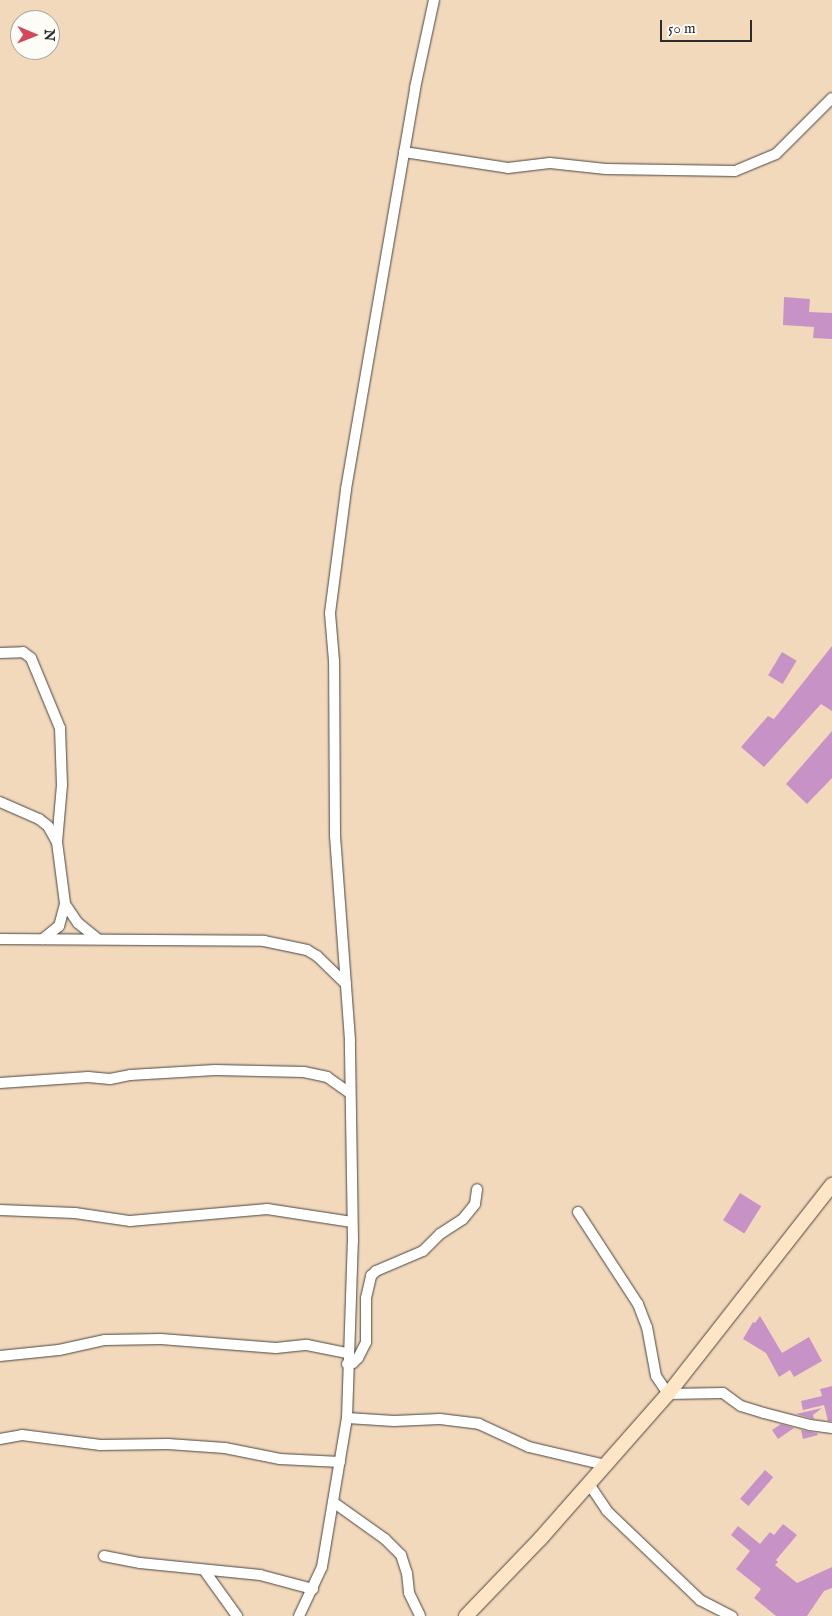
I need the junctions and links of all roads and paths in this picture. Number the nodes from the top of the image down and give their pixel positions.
1 (434, 0) edge
2 (832, 98) edge
3 (404, 152) junction
4 (0, 653) edge
5 (0, 802) edge
6 (57, 842) junction
7 (65, 904) junction
8 (0, 939) edge
9 (42, 939) junction
10 (99, 940) junction
11 (346, 984) junction
12 (0, 1083) edge
13 (350, 1093) junction
14 (832, 1185) edge
15 (477, 1189) dead end
16 (0, 1210) edge
17 (578, 1212) dead end
18 (352, 1222) junction
19 (347, 1353) junction
20 (0, 1356) edge
21 (347, 1364) junction
22 (668, 1394) junction
23 (347, 1418) junction
24 (832, 1428) edge
25 (0, 1438) edge
26 (340, 1462) junction
27 (606, 1465) junction
28 (589, 1484) junction
29 (334, 1502) junction
30 (104, 1556) dead end
31 (204, 1570) junction
32 (313, 1589) junction
33 (238, 1616) edge
34 (299, 1616) edge
35 (420, 1616) edge
36 (466, 1616) edge
37 (732, 1616) edge

1 - 3 street
2 - 3 street
3 - 11 street
4 - 6 street
5 - 6 street
6 - 7 street
7 - 9 street
7 - 10 street
8 - 9 street
9 - 10 street
10 - 11 street
11 - 13 street
12 - 13 street
13 - 18 street
14 - 22 main road
15 - 21 street
16 - 18 street
17 - 22 street
18 - 19 street
19 - 20 street
19 - 21 street
21 - 23 street
22 - 24 street
22 - 27 main road
23 - 26 street
23 - 27 street
25 - 26 street
26 - 29 street
27 - 28 main road
28 - 36 main road
28 - 37 street
29 - 32 street
29 - 35 street
30 - 31 street
31 - 32 street
31 - 33 street
32 - 34 street

